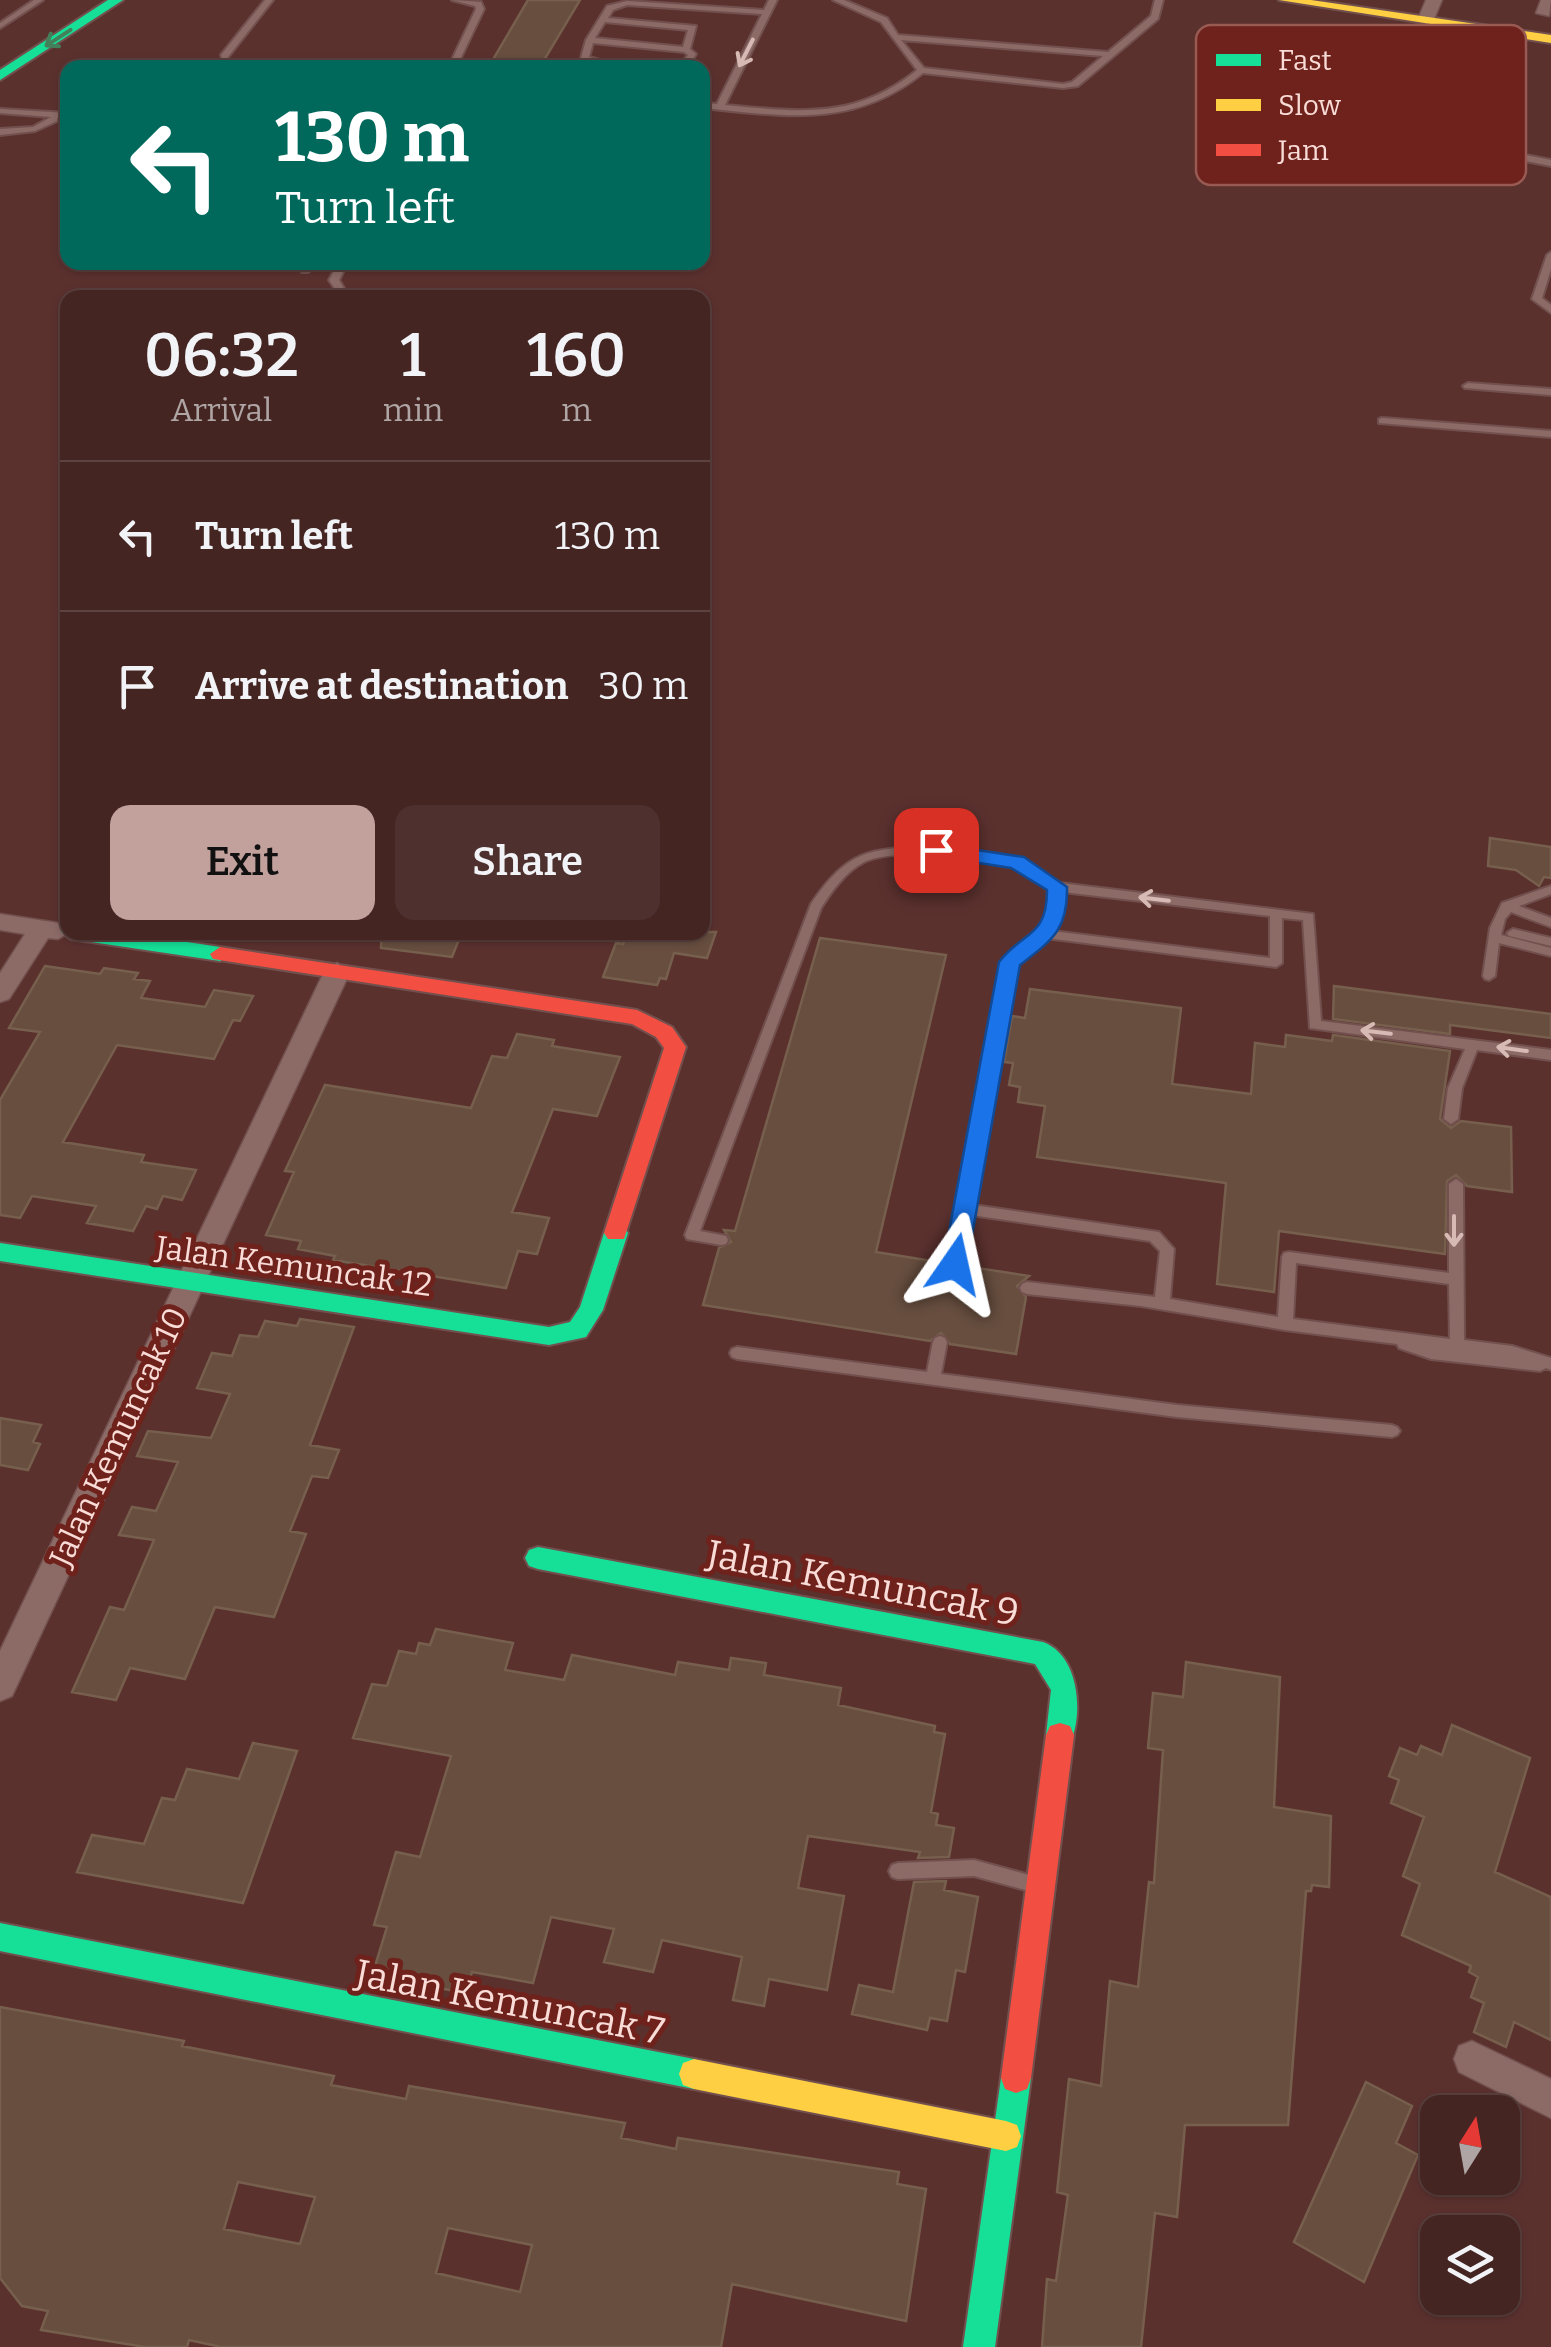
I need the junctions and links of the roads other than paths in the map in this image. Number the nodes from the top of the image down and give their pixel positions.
1 (39, 0) edge
2 (76, 0) edge
3 (117, 0) edge
4 (269, 0) edge
5 (456, 0) edge
6 (773, 0) edge
7 (837, 0) edge
8 (1159, 0) edge
9 (1284, 0) edge
10 (1430, 10) edge
11 (768, 12) junction
12 (602, 20) junction
13 (1495, 25) edge
14 (0, 26) edge
15 (1526, 32) edge
16 (895, 37) junction
17 (1551, 38) edge
18 (590, 40) junction
19 (0, 48) edge
20 (686, 50) junction
21 (1106, 54) junction
22 (224, 60) edge
23 (456, 60) edge
24 (587, 60) edge
25 (688, 60) edge
26 (921, 70) junction
27 (0, 76) edge
28 (710, 106) edge
29 (720, 107) junction
30 (0, 112) edge
31 (60, 117) edge
32 (54, 118) junction
33 (0, 132) edge
34 (1526, 158) edge
35 (1551, 162) edge
36 (1551, 255) edge
37 (1551, 310) edge
38 (1468, 386) dead end
39 (1551, 392) edge
40 (1382, 422) dead end
41 (1551, 434) edge
42 (1057, 887) junction
43 (1551, 890) edge
44 (1506, 906) junction
45 (1276, 914) junction
46 (0, 922) edge
47 (1551, 923) edge
48 (60, 931) edge
49 (1494, 933) junction
50 (1046, 934) junction
51 (121, 940) edge
52 (1551, 942) edge
53 (1551, 952) edge
54 (337, 972) junction
55 (1489, 976) dead end
56 (0, 993) edge
57 (1473, 1044) junction
58 (1551, 1055) edge
59 (1451, 1119) dead end
60 (1456, 1184) dead end
61 (966, 1209) junction
62 (721, 1240) dead end
63 (0, 1252) edge
64 (955, 1264) dead end
65 (1454, 1279) junction
66 (190, 1284) junction
67 (1027, 1288) dead end
68 (1162, 1304) junction
69 (1286, 1324) junction
70 (1389, 1338) junction
71 (940, 1342) dead end
72 (1457, 1344) junction
73 (737, 1354) dead end
74 (1551, 1364) edge
75 (933, 1379) junction
76 (1392, 1431) dead end
77 (538, 1558) dead end
78 (0, 1686) edge
79 (898, 1871) dead end
80 (1043, 1887) junction
81 (0, 1937) edge
82 (1472, 2059) dead end
83 (1551, 2100) edge
84 (1006, 2136) junction
85 (979, 2347) edge

1 - 14 lane
2 - 19 street
3 -> 27 street
4 - 22 lane
5 - 23 lane
6 - 11 lane
7 - 16 lane
8 - 21 lane
9 - 10 street
10 - 13 street
11 - 12 lane
11 -> 29 lane
12 - 18 lane
12 - 20 lane
15 - 17 street
16 - 21 lane
16 - 26 lane
18 - 20 lane
18 - 24 lane
20 - 25 lane
21 - 26 lane
26 - 29 lane
28 - 29 lane
30 - 32 lane
31 - 32 lane
32 - 33 lane
34 - 35 lane
36 - 37 lane
38 - 39 lane
40 - 41 lane
45 -> 42 lane
42 - 50 lane
42 - 62 lane
43 - 44 lane
44 - 47 lane
44 - 49 lane
45 - 50 lane
57 -> 45 lane
46 - 48 street
48 - 56 street
49 - 52 lane
49 - 53 lane
49 - 55 lane
50 - 61 lane
51 - 54 street
54 - 66 street, Jalan Kemuncak 10
54 - 66 street, Jalan Kemuncak 12
58 -> 57 lane
57 - 59 lane
60 -> 65 lane
61 - 64 lane
61 - 68 lane
63 - 66 street, Jalan Kemuncak 12
65 - 69 lane
65 - 72 lane
66 - 78 street, Jalan Kemuncak 10
67 - 68 lane
68 - 69 lane
69 - 70 lane
70 - 72 lane
70 - 74 lane
71 - 75 lane
72 - 74 lane
73 - 75 lane
75 - 76 lane
77 - 80 street, Jalan Kemuncak 9
79 - 80 lane
80 - 84 street, Jalan Kemuncak 9
81 - 84 street, Jalan Kemuncak 7
82 - 83 street
84 - 85 street, Jalan Kemuncak 9

